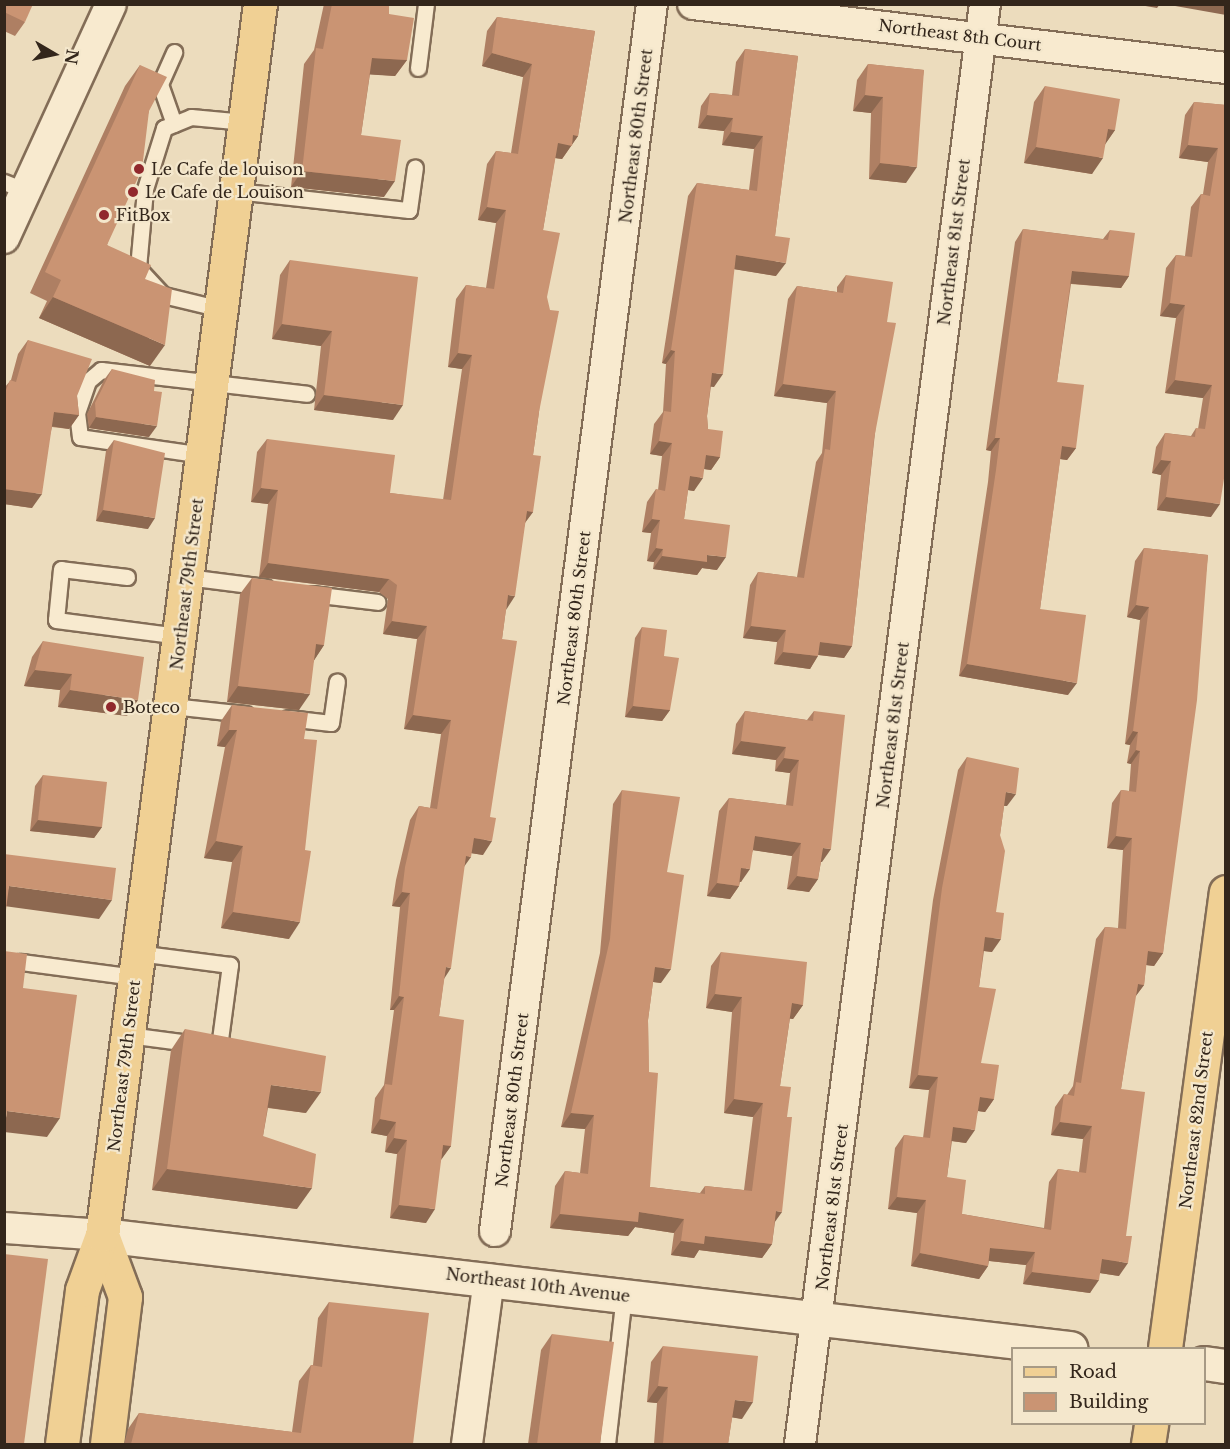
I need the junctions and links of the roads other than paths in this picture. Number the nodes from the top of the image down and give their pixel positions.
1 (111, 4) edge
2 (260, 4) edge
3 (426, 4) edge
4 (652, 4) edge
5 (693, 4) edge
6 (985, 4) edge
7 (981, 37) junction
8 (174, 52) dead end
9 (418, 68) dead end
10 (1226, 68) edge
11 (245, 122) junction
12 (174, 124) junction
13 (415, 167) dead end
14 (15, 186) edge
15 (236, 190) junction
16 (4, 238) edge
17 (221, 309) junction
18 (212, 383) junction
19 (307, 394) dead end
20 (203, 455) junction
21 (127, 577) dead end
22 (187, 577) junction
23 (378, 602) dead end
24 (180, 636) junction
25 (337, 681) dead end
26 (172, 706) junction
27 (1226, 892) edge
28 (21, 962) edge
29 (136, 965) junction
30 (128, 1035) junction
31 (4, 1228) edge
32 (495, 1231) dead end
33 (102, 1235) junction
34 (489, 1279) junction
35 (624, 1295) junction
36 (817, 1319) junction
37 (1061, 1347) edge
38 (1165, 1347) edge
39 (1206, 1363) edge
40 (1226, 1366) edge
41 (1151, 1425) edge
42 (62, 1444) edge
43 (106, 1444) edge
44 (467, 1444) edge
45 (608, 1444) edge
46 (800, 1444) edge
47 (1148, 1444) edge

1 - 14 street
2 - 11 main road, Northeast 79th Street
3 - 9 lane
4 - 32 street, Northeast 80th Street
5 - 7 street, Northeast 8th Court
6 - 7 street, Northeast 81st Street
7 - 10 street, Northeast 8th Court
7 - 36 street, Northeast 81st Street
8 - 12 lane
11 - 12 lane
11 - 15 main road, Northeast 79th Street
12 - 17 lane
13 - 15 lane
14 - 16 street
15 - 17 main road, Northeast 79th Street
17 - 18 main road, Northeast 79th Street
18 - 19 lane
18 - 20 main road, Northeast 79th Street
18 - 20 lane
20 - 22 main road, Northeast 79th Street
21 - 24 lane
22 - 23 lane
22 - 24 main road, Northeast 79th Street
24 - 26 main road, Northeast 79th Street
25 - 26 lane
26 - 29 main road, Northeast 79th Street
27 - 38 main road, Northeast 82nd Street
28 - 29 lane
29 - 30 main road, Northeast 79th Street
29 - 30 lane
30 - 33 main road, Northeast 79th Street
31 - 33 street, Northeast 10th Avenue
33 - 34 street, Northeast 10th Avenue
33 - 42 main road, Northeast 79th Street
33 - 43 main road, Northeast 79th Street
34 - 35 street, Northeast 10th Avenue
34 - 44 street
35 - 36 street, Northeast 10th Avenue
35 - 45 lane
36 - 37 street, Northeast 10th Avenue
36 - 46 street, Northeast 81st Street
39 - 40 street
41 - 47 main road

